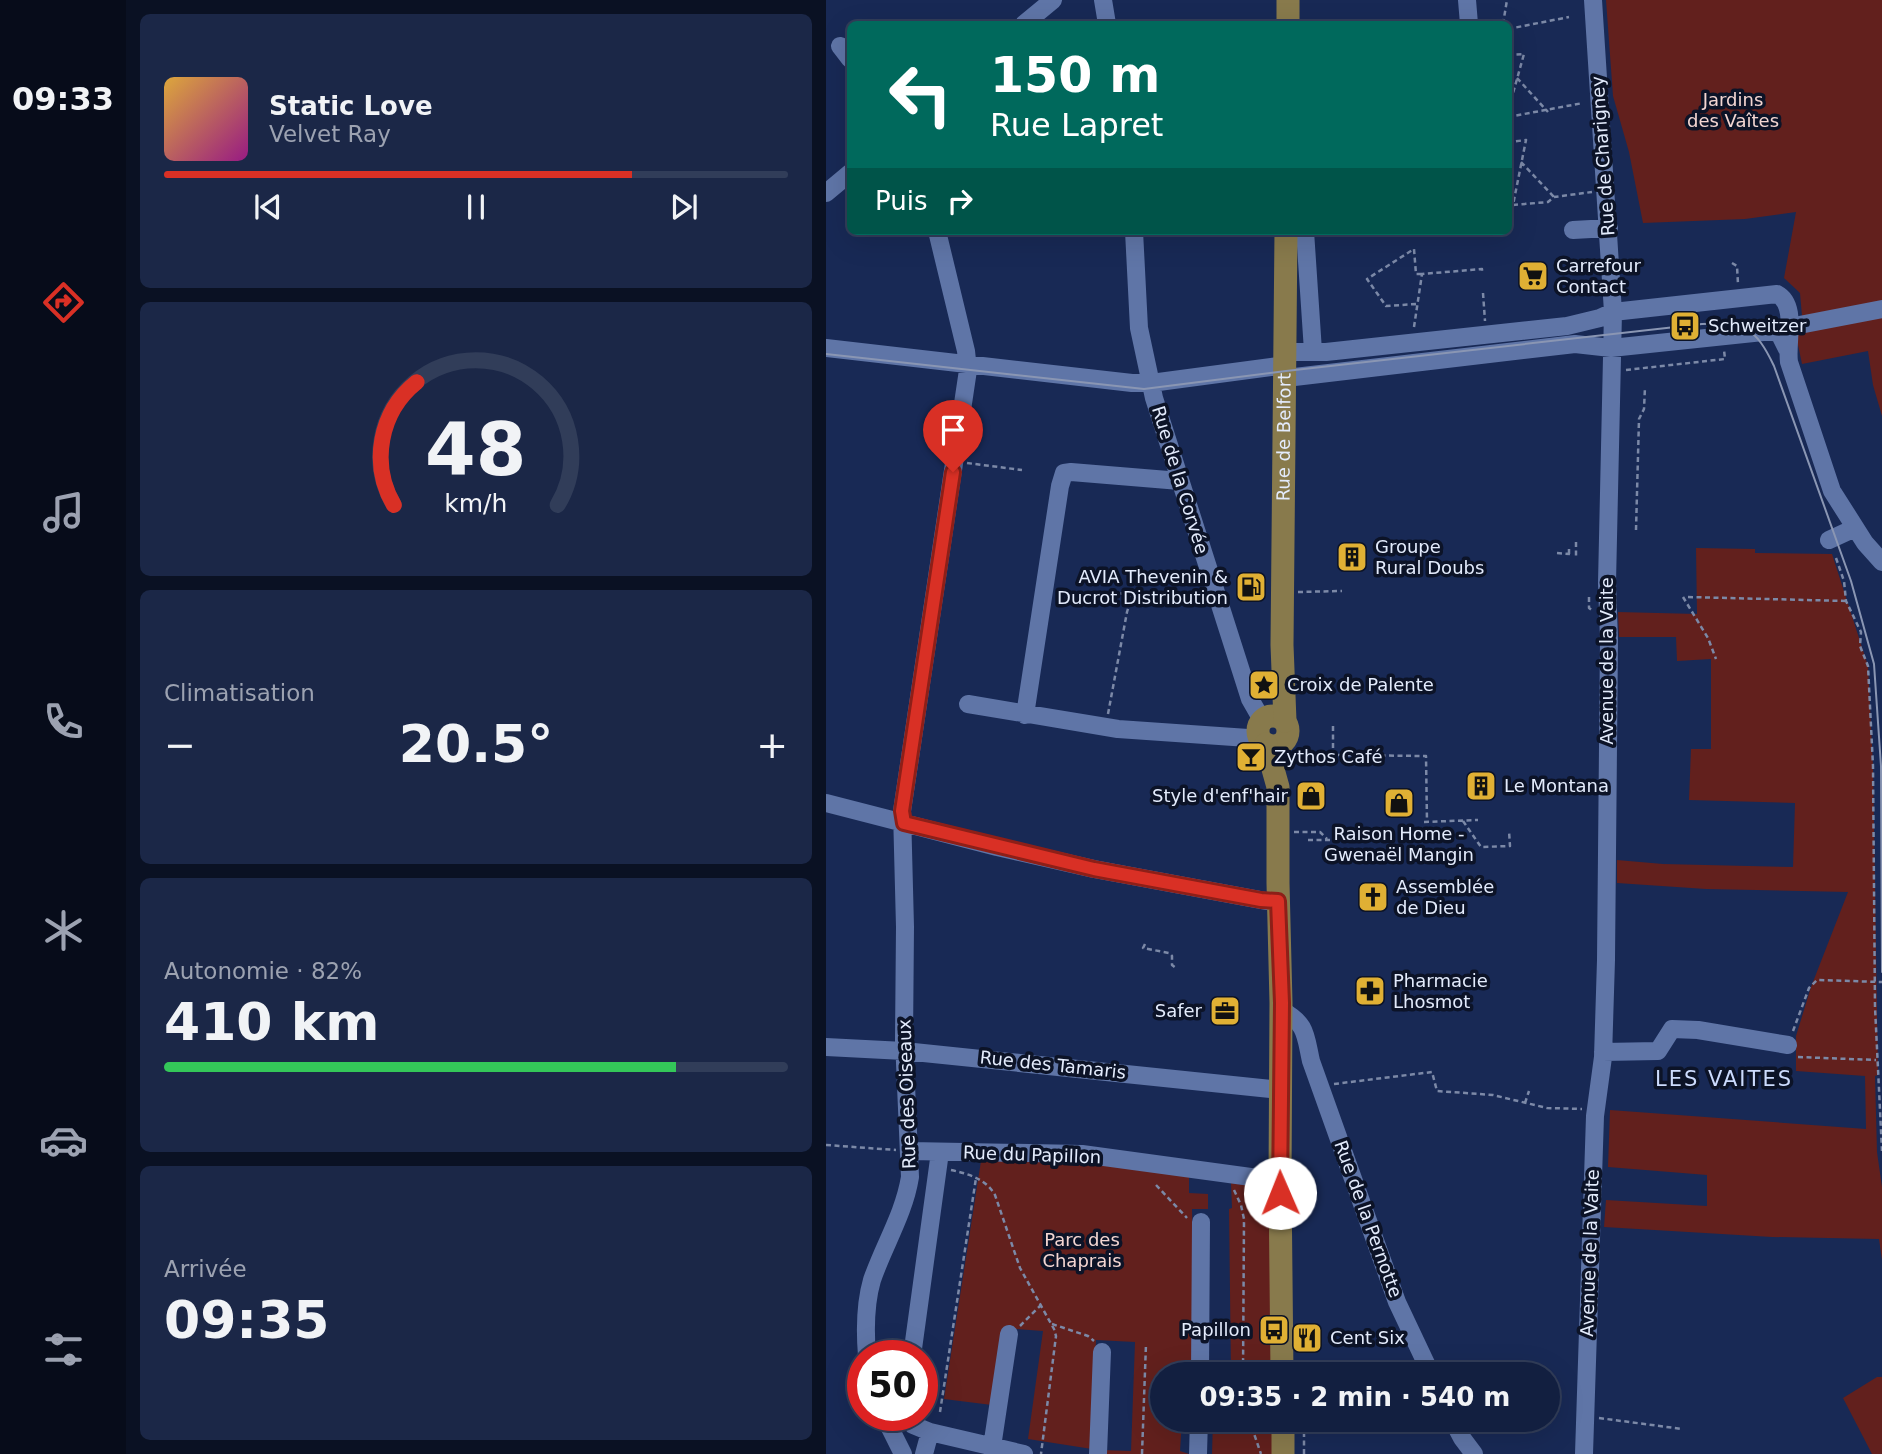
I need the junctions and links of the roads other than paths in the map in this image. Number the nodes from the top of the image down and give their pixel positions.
1 (1053, 0) edge
2 (1103, 0) edge
3 (1288, 0) edge
4 (1467, 0) edge
5 (1593, 0) edge
6 (1028, 21) edge
7 (1106, 21) edge
8 (1288, 21) edge
9 (1469, 21) edge
10 (847, 176) edge
11 (826, 193) edge
12 (1609, 228) junction
13 (1573, 230) dead end
14 (938, 235) edge
15 (1134, 235) edge
16 (1286, 235) edge
17 (1305, 235) edge
18 (1882, 309) edge
19 (1613, 312) junction
20 (1789, 327) junction
21 (826, 348) edge
22 (1611, 348) junction
23 (1787, 349) junction
24 (1313, 351) junction
25 (968, 364) junction
26 (1286, 365) junction
27 (1151, 383) junction
28 (1180, 481) junction
29 (1855, 527) junction
30 (1829, 540) dead end
31 (1882, 562) edge
32 (968, 704) dead end
33 (1025, 715) junction
34 (1270, 730) junction
35 (826, 803) edge
36 (904, 823) junction
37 (1278, 901) junction
38 (1281, 1010) junction
39 (1281, 1035) junction
40 (826, 1046) edge
41 (904, 1051) junction
42 (1792, 1051) road end
43 (1603, 1052) junction
44 (1311, 1061) junction
45 (1280, 1090) junction
46 (910, 1151) junction
47 (939, 1159) junction
48 (1280, 1181) junction
49 (1201, 1222) road end
50 (1009, 1334) road end
51 (866, 1340) edge
52 (914, 1340) edge
53 (1102, 1352) road end
54 (1200, 1362) edge
55 (1282, 1362) edge
56 (1425, 1362) edge
57 (891, 1431) edge
58 (930, 1432) joint
59 (1199, 1432) edge
60 (1283, 1432) edge
61 (1459, 1432) edge
62 (992, 1447) junction
63 (902, 1454) edge
64 (924, 1454) edge
65 (1024, 1454) edge
66 (1098, 1454) edge
67 (1198, 1454) edge
68 (1283, 1454) edge
69 (1474, 1454) edge
70 (1584, 1454) edge

1 - 6 street
2 - 7 street
3 - 8 main road
4 - 9 street
5 - 12 street, Rue de Charigney
10 - 11 street
12 - 13 street
12 - 19 street, Rue de Charigney
14 - 25 street
15 - 27 street, Rue de la Corvée
16 - 26 main road, Rue de Belfort
17 - 24 street
18 - 20 street
19 - 20 street
19 - 22 street, Avenue de la Vaite
19 - 24 street
20 - 23 street
21 - 25 street
22 - 23 street
22 - 26 street
22 - 43 street, Avenue de la Vaite
23 - 29 street
24 - 26 street
25 - 27 street
25 - 36 street, Rue des Oiseaux
26 - 27 street
26 - 34 main road, Rue de Belfort
27 - 28 street, Rue de la Corvée
28 - 33 street
28 - 34 street, Rue de la Corvée
29 - 30 street
29 - 31 street
32 - 33 street
33 - 34 street
34 - 37 main road, Rue de Belfort
35 - 36 street
36 - 37 street
36 - 41 street, Rue des Oiseaux
37 - 38 main road, Rue de Belfort
38 - 39 main road, Rue de Belfort
38 - 44 street, Rue de la Pernotte
39 - 44 street, Rue de la Pernotte
39 - 45 main road, Rue de Belfort
40 - 41 street, Rue des Tamaris
41 - 45 street, Rue des Tamaris
41 - 46 street, Rue des Oiseaux
42 - 43 street
43 - 70 street, Avenue de la Vaite
44 - 56 street, Rue de la Pernotte
45 - 48 main road, Rue de Belfort
46 - 47 street, Rue du Papillon
46 - 51 street, Rue des Oiseaux
47 - 48 street, Rue du Papillon
47 - 52 street
48 - 55 main road, Rue de Belfort
49 - 54 street
50 - 62 street
53 - 66 street
57 - 63 street
58 - 62 street
58 - 64 street
59 - 67 street
60 - 68 main road
61 - 69 street
62 - 65 street

